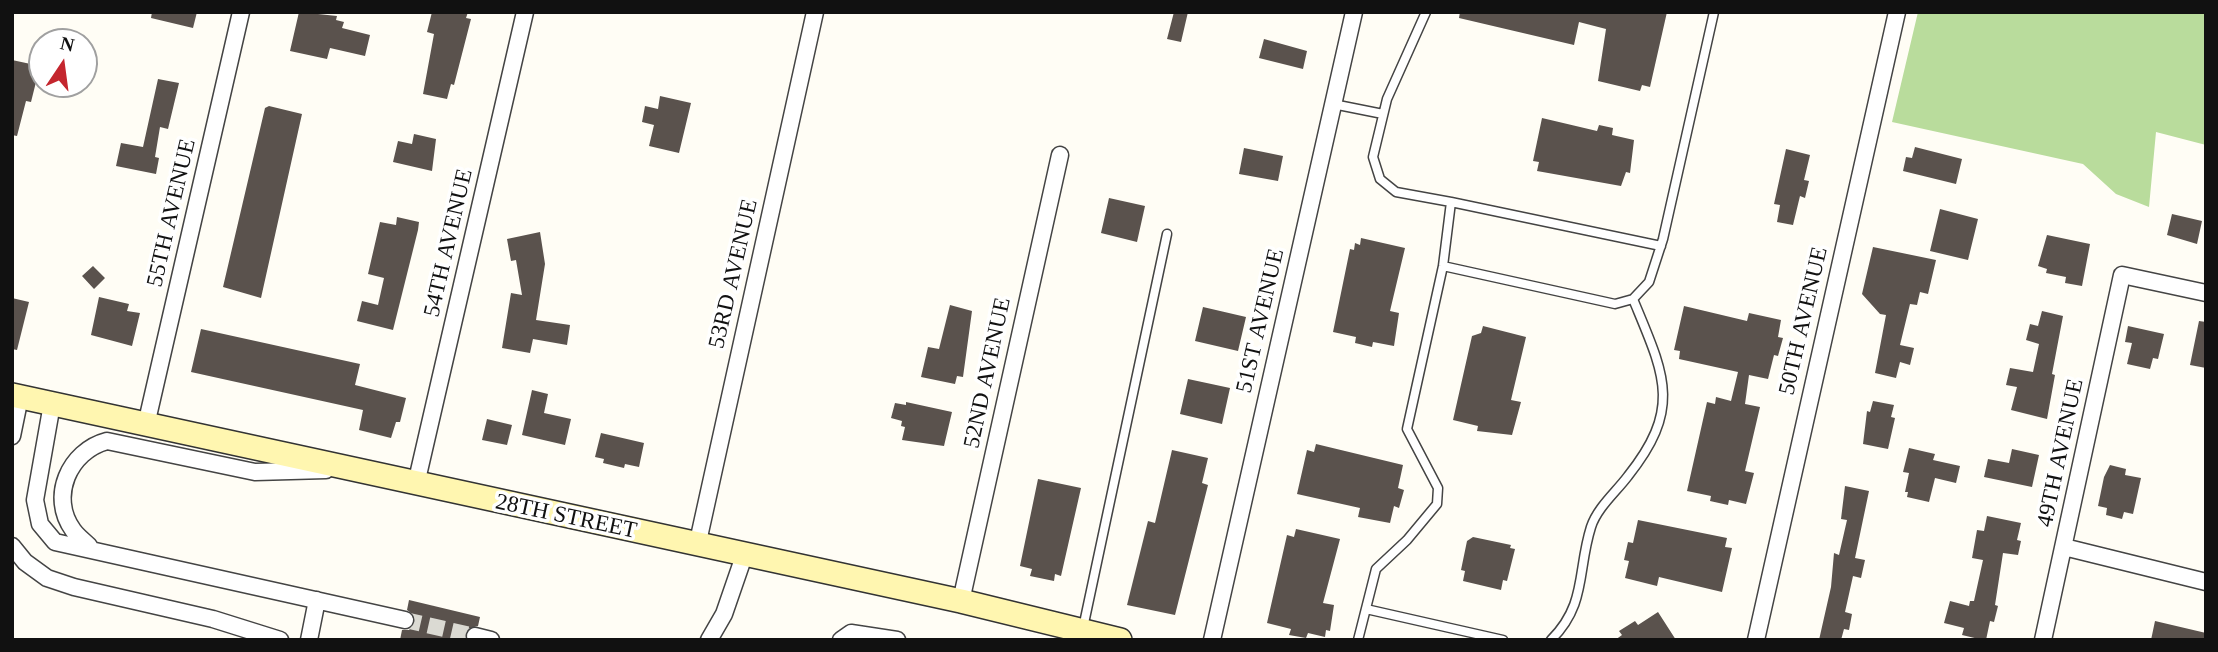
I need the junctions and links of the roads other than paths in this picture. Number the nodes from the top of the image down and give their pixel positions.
1 (241, 12) edge
2 (525, 12) edge
3 (815, 12) edge
4 (1354, 12) edge
5 (1426, 12) edge
6 (1714, 12) edge
7 (1897, 12) edge
8 (1333, 104) junction
9 (1383, 114) junction
10 (1059, 155) dead end
11 (1451, 202) junction
12 (1167, 234) dead end
13 (1661, 246) junction
14 (1443, 267) junction
15 (2206, 293) edge
16 (1633, 299) junction
17 (16, 396) edge
18 (52, 404) junction
19 (146, 425) junction
20 (12, 436) edge
21 (347, 469) junction
22 (416, 484) junction
23 (12, 546) edge
24 (697, 546) junction
25 (89, 547) junction
26 (2064, 547) junction
27 (744, 556) junction
28 (2206, 582) edge
29 (317, 600) junction
30 (961, 601) junction
31 (1366, 609) junction
32 (405, 620) tunnel mouth
33 (1083, 631) junction
34 (1468, 637) edge
35 (280, 640) edge
36 (309, 640) edge
37 (709, 640) edge
38 (841, 640) edge
39 (897, 640) edge
40 (1120, 640) edge
41 (1212, 640) edge
42 (1358, 640) edge
43 (1503, 640) edge
44 (1551, 640) edge
45 (1756, 640) edge
46 (2043, 640) edge

1 - 19 street, 55TH AVENUE
2 - 22 street, 54TH AVENUE
3 - 24 street, 53RD AVENUE
4 - 8 street, 51ST AVENUE
5 - 9 lane
6 - 13 lane
7 - 45 street, 50TH AVENUE
8 - 9 lane
8 - 41 street, 51ST AVENUE
9 - 11 lane
10 - 30 street, 52ND AVENUE
11 - 13 lane
11 - 14 lane
12 - 33 lane
13 - 16 lane
14 - 16 lane
14 - 31 lane
15 - 26 street, 49TH AVENUE
16 - 44 lane
17 - 18 main road, 28TH STREET
17 - 20 street
18 - 19 main road, 28TH STREET
18 - 25 street
19 - 21 main road, 28TH STREET
21 - 22 main road, 28TH STREET
21 - 25 street
22 - 24 main road, 28TH STREET
23 - 35 street
24 - 27 main road, 28TH STREET
25 - 29 street
26 - 28 street
26 - 46 street, 49TH AVENUE
27 - 30 main road, 28TH STREET
27 - 37 street
29 - 32 street
29 - 36 street
30 - 33 main road, 28TH STREET
31 - 34 lane
31 - 42 lane
33 - 40 main road, 28TH STREET
34 - 43 lane
38 - 39 street

